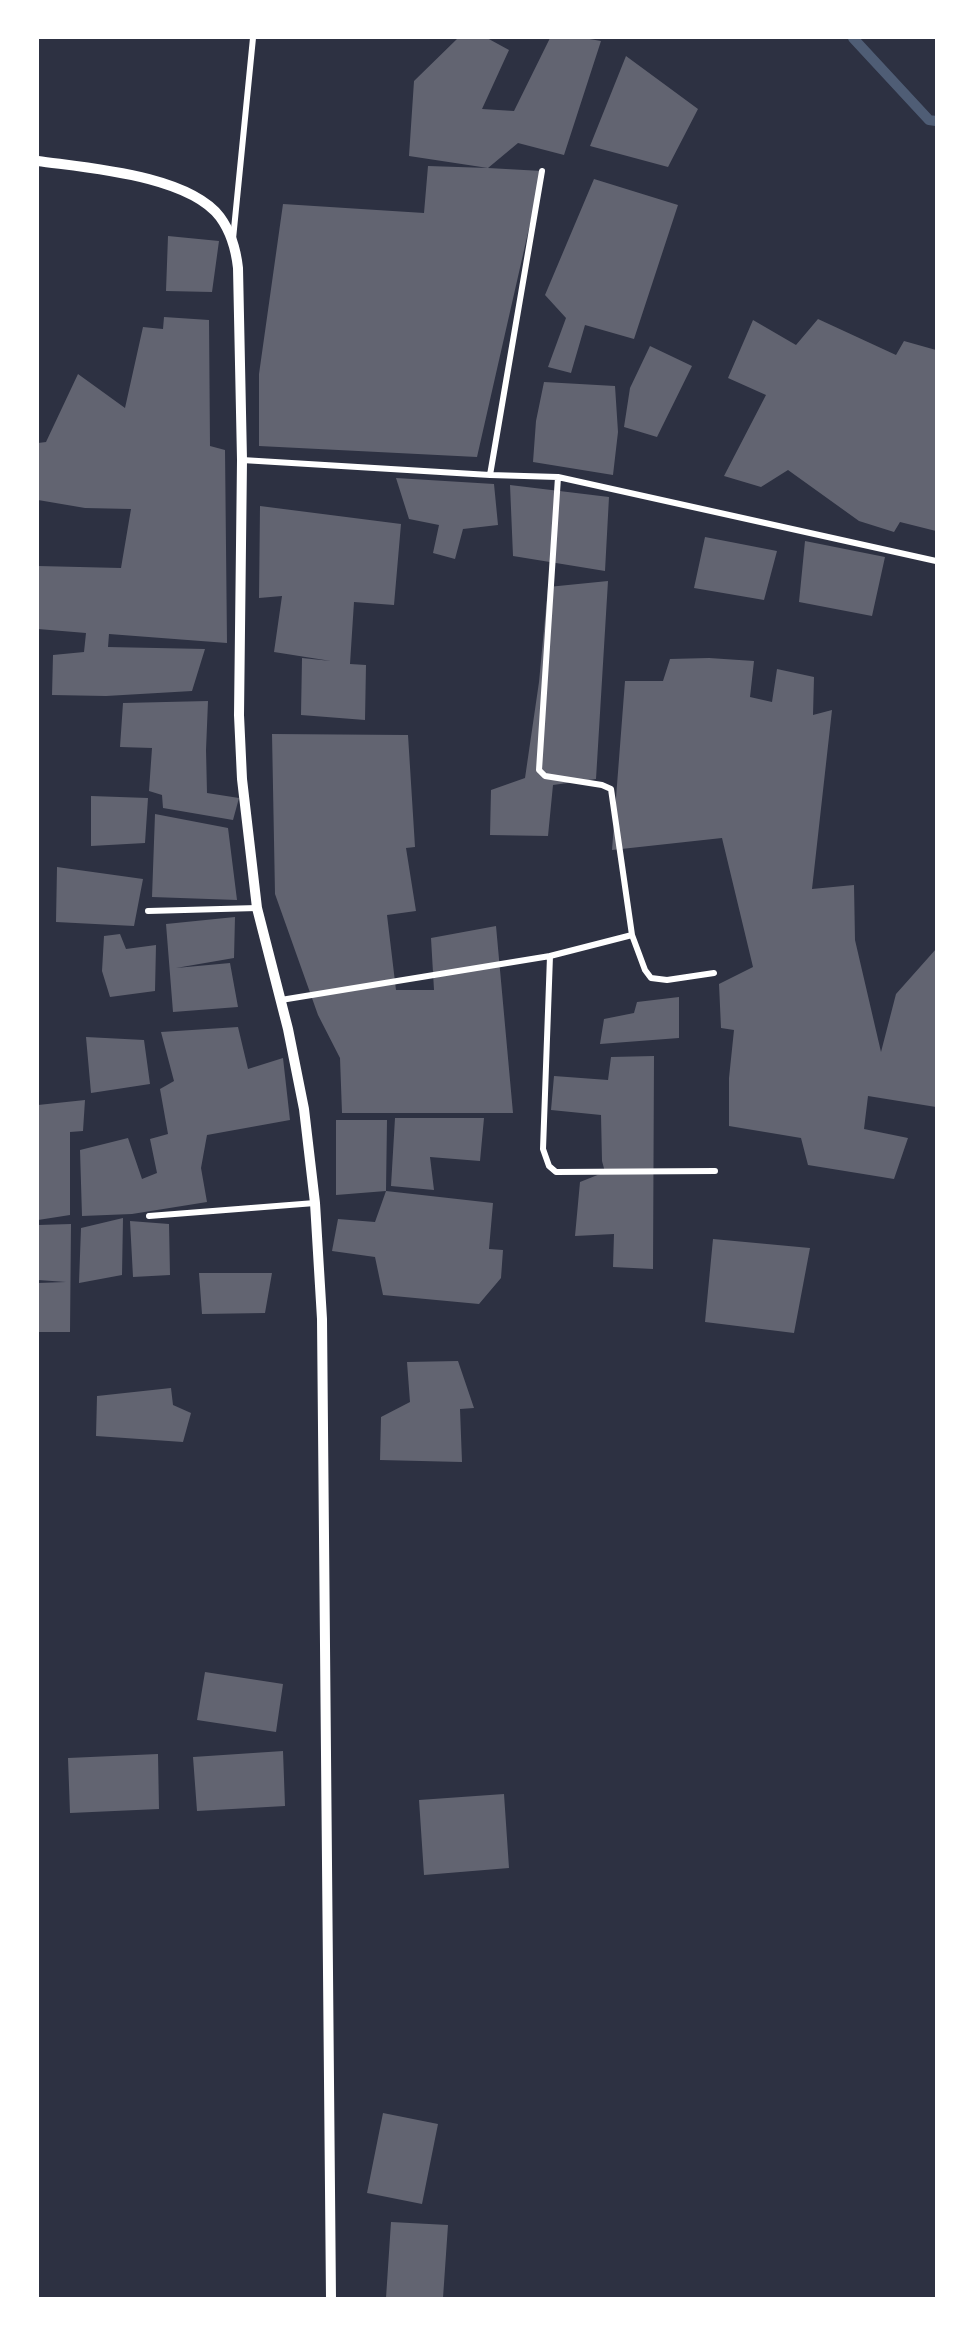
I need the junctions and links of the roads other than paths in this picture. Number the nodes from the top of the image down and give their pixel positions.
1 (254, 38) edge
2 (38, 161) edge
3 (542, 171) dead end
4 (233, 242) junction
5 (242, 460) junction
6 (490, 475) junction
7 (558, 477) junction
8 (936, 561) edge
9 (257, 908) junction
10 (148, 911) dead end
11 (632, 935) junction
12 (550, 956) junction
13 (714, 973) dead end
14 (280, 1000) junction
15 (716, 1171) dead end
16 (315, 1203) junction
17 (149, 1216) dead end
18 (331, 2298) edge

1 - 4 street
2 - 4 street
3 - 6 street
4 - 5 street
5 - 6 street
5 - 9 street
6 - 7 street
7 - 8 street
7 - 11 street
9 - 10 street
9 - 14 street
11 - 12 street
11 - 13 street
12 - 14 street
12 - 15 street
14 - 16 street
16 - 17 street
16 - 18 street

